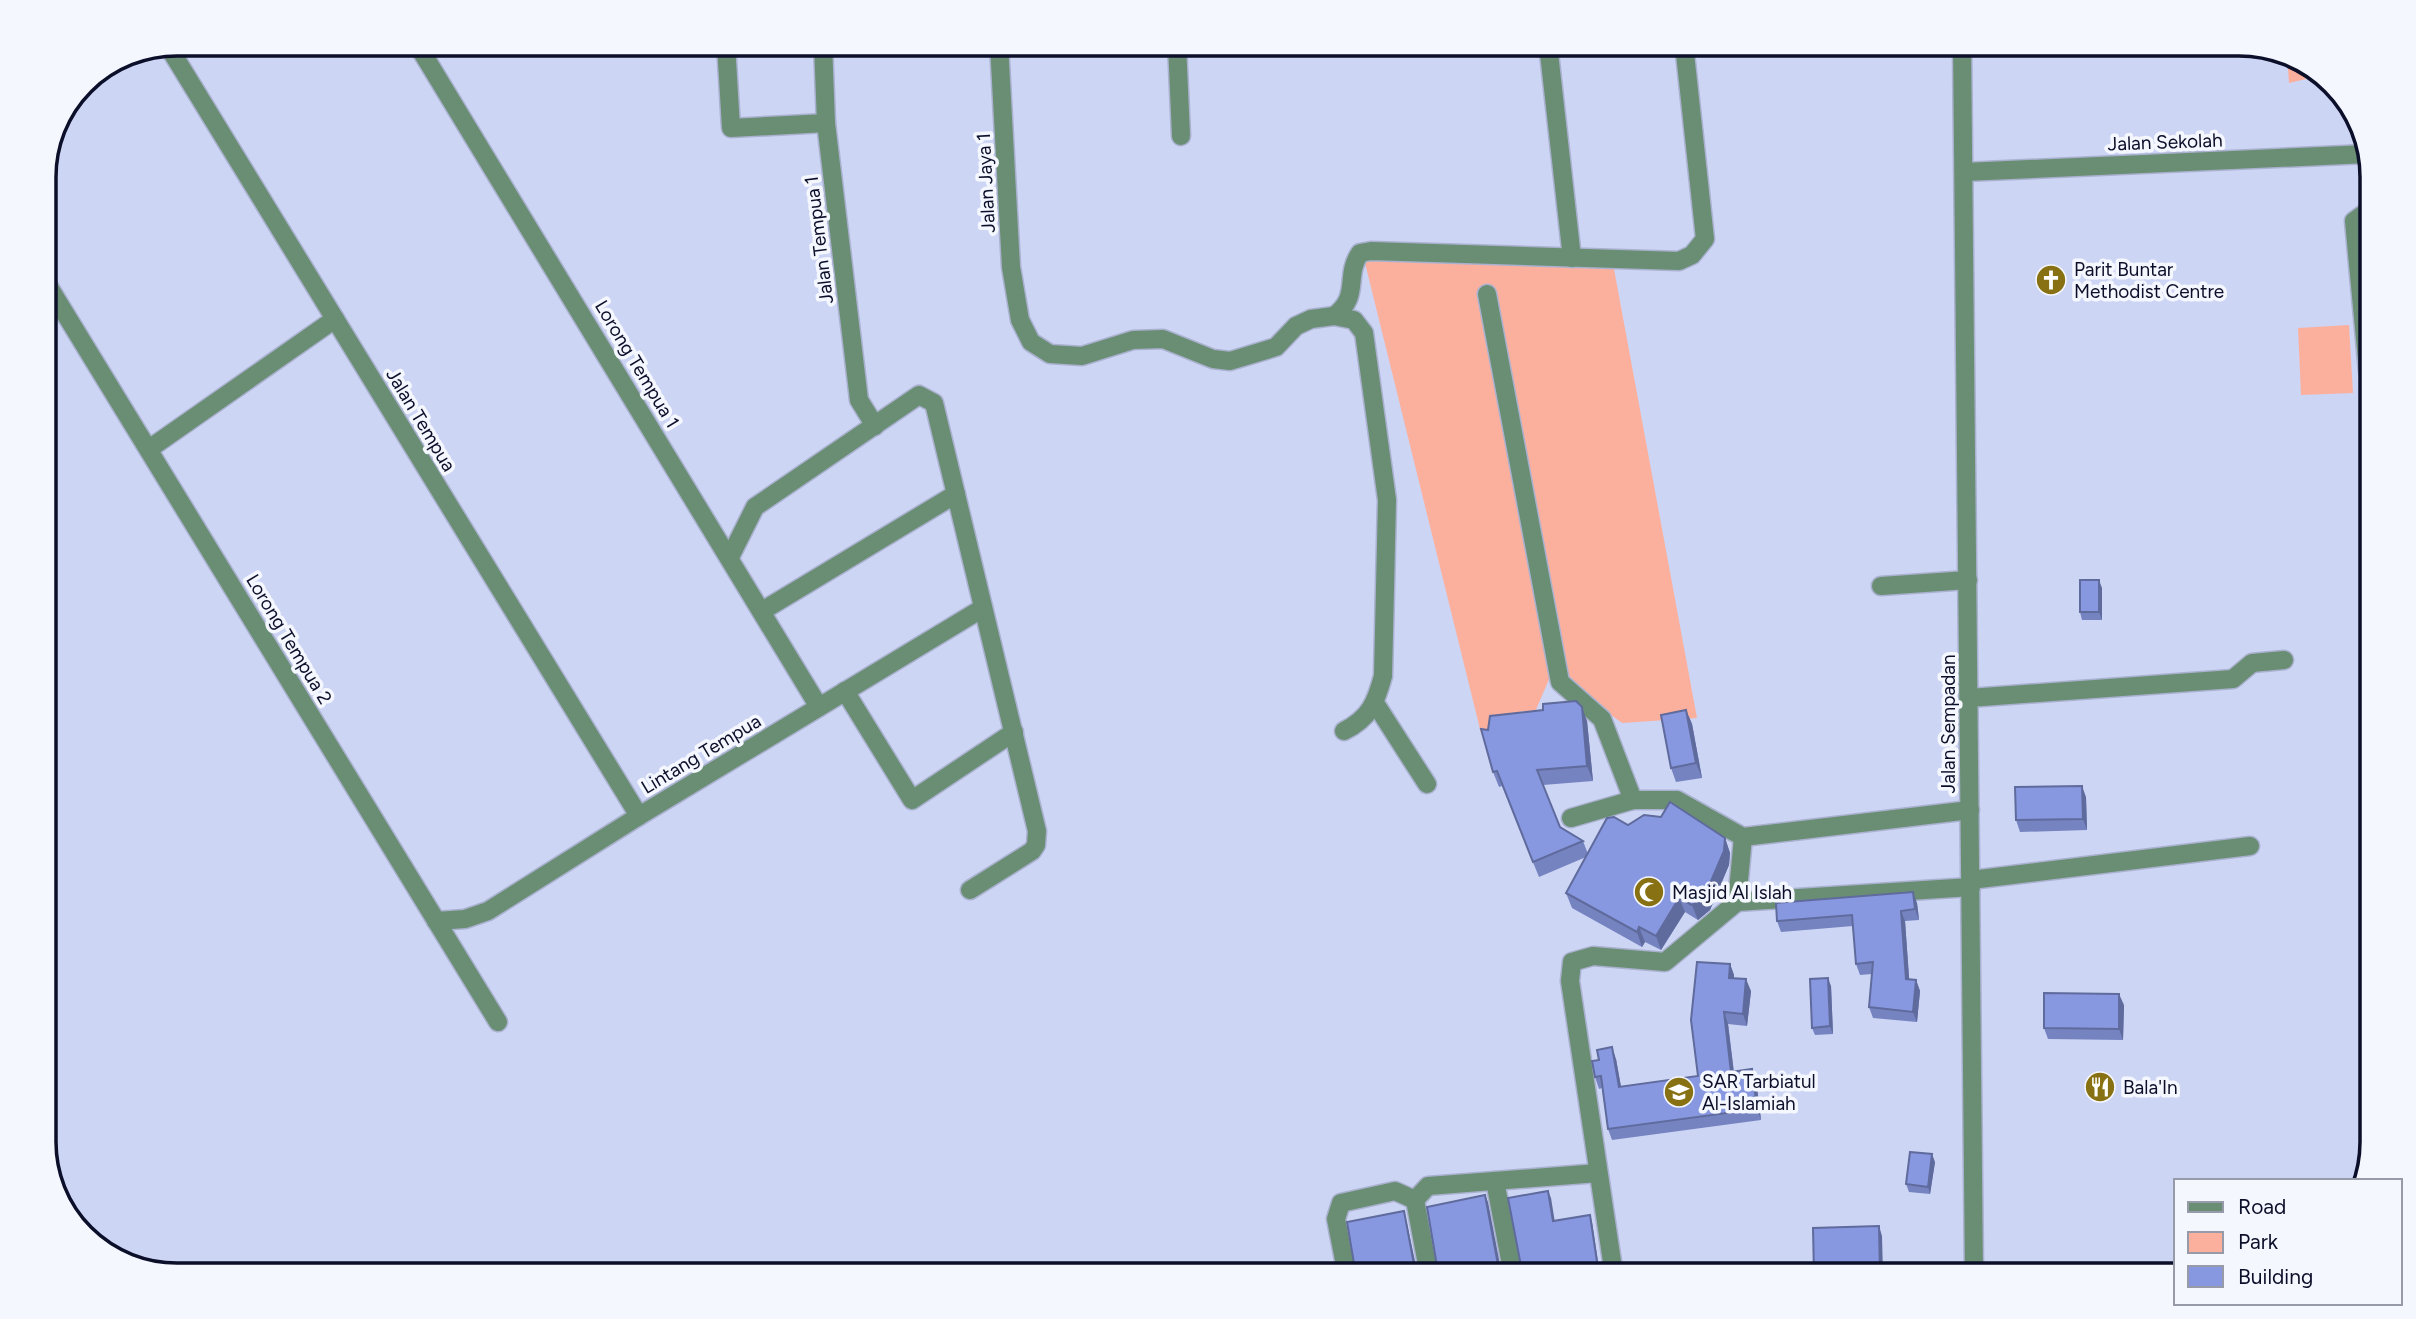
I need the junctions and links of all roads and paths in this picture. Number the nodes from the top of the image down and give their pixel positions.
1 (174, 56) edge
2 (424, 56) edge
3 (727, 56) edge
4 (823, 56) edge
5 (1000, 56) edge
6 (1178, 56) edge
7 (1549, 56) edge
8 (1685, 56) edge
9 (1962, 56) edge
10 (826, 123) junction
11 (1181, 136) dead end
12 (2358, 155) edge
13 (1964, 172) junction
14 (2360, 217) edge
15 (1572, 258) junction
16 (2360, 262) edge
17 (1487, 294) dead end
18 (56, 298) edge
19 (1334, 316) junction
20 (335, 319) junction
21 (875, 426) junction
22 (149, 449) junction
23 (956, 494) junction
24 (730, 556) junction
25 (1968, 580) junction
26 (1881, 586) dead end
27 (983, 608) junction
28 (762, 611) junction
29 (2284, 660) dead end
30 (845, 691) junction
31 (1969, 698) junction
32 (1375, 703) junction
33 (819, 707) junction
34 (1344, 731) dead end
35 (1014, 732) junction
36 (1427, 784) dead end
37 (1633, 800) junction
38 (1970, 810) junction
39 (639, 816) junction
40 (1571, 818) dead end
41 (1742, 837) junction
42 (2250, 846) dead end
43 (1971, 883) junction
44 (970, 890) dead end
45 (1737, 902) junction
46 (436, 920) junction
47 (498, 1022) dead end
48 (1598, 1173) junction
49 (1496, 1181) junction
50 (1415, 1200) junction
51 (1345, 1263) edge
52 (1427, 1263) edge
53 (1511, 1263) edge
54 (1612, 1263) edge
55 (1974, 1263) edge

1 - 20 street, Jalan Tempua
2 - 24 street, Lorong Tempua 1
3 - 10 street
4 - 10 street, Jalan Tempua 1
5 - 19 street, Jalan Jaya 1
6 - 11 street
7 - 15 street
8 - 15 street
9 - 13 street, Jalan Sempadan
10 - 21 street, Jalan Tempua 1
12 - 13 street, Jalan Sekolah
13 - 25 street, Jalan Sempadan
14 - 16 street
15 - 19 street
17 - 37 street
18 - 22 street, Lorong Tempua 2
19 - 32 street
20 - 22 street
20 - 39 street, Jalan Tempua
21 - 23 street
21 - 24 street
22 - 46 street, Lorong Tempua 2
23 - 27 street
23 - 28 street
24 - 28 street, Lorong Tempua 1
25 - 26 street
25 - 31 street, Jalan Sempadan
27 - 30 street, Lintang Tempua
27 - 35 street
28 - 33 street, Lorong Tempua 1
29 - 31 street
30 - 33 street, Lintang Tempua
30 - 35 street
31 - 38 street, Jalan Sempadan
32 - 34 street
32 - 36 street
33 - 39 street, Lintang Tempua
35 - 44 street
37 - 40 street
37 - 41 street
38 - 41 street
38 - 43 street, Jalan Sempadan
39 - 46 street, Lintang Tempua
41 - 45 street
42 - 43 street
43 - 45 street
43 - 55 street, Jalan Sempadan
45 - 48 street
46 - 47 street, Lorong Tempua 2
48 - 49 street
48 - 54 street
49 - 50 street
49 - 53 street
50 - 51 street
50 - 52 street

